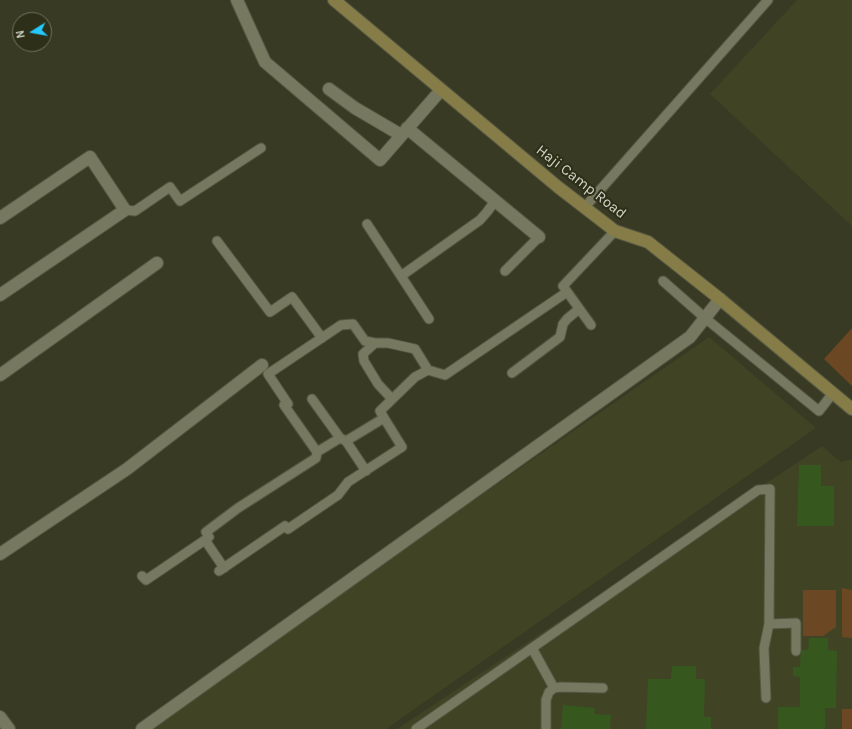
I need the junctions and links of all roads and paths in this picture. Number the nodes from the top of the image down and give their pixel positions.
1 (237, 0) edge
2 (334, 0) edge
3 (768, 0) edge
4 (329, 89) dead end
5 (441, 90) junction
6 (404, 132) junction
7 (261, 148) dead end
8 (495, 201) junction
9 (585, 207) junction
10 (125, 210) junction
11 (0, 218) edge
12 (367, 224) dead end
13 (615, 231) junction
14 (539, 237) joint
15 (217, 241) dead end
16 (157, 263) dead end
17 (505, 271) dead end
18 (401, 276) junction
19 (663, 281) dead end
20 (567, 292) junction
21 (0, 295) edge
22 (720, 299) junction
23 (579, 309) junction
24 (705, 318) junction
25 (430, 319) dead end
26 (591, 325) dead end
27 (322, 338) junction
28 (375, 343) junction
29 (262, 365) dead end
30 (428, 370) junction
31 (512, 373) dead end
32 (0, 375) edge
33 (833, 393) junction
34 (312, 399) dead end
35 (392, 399) junction
36 (852, 409) edge
37 (384, 418) junction
38 (343, 440) junction
39 (317, 452) junction
40 (366, 471) junction
41 (205, 540) junction
42 (0, 554) edge
43 (142, 576) dead end
44 (769, 624) junction
45 (532, 648) junction
46 (796, 651) dead end
47 (554, 688) junction
48 (603, 688) dead end
49 (766, 698) dead end
50 (0, 717) edge
51 (9, 729) edge
52 (142, 729) edge
53 (416, 729) edge
54 (546, 729) edge

1 - 6 street
2 - 5 street, Haji Camp Road
3 - 9 lane
4 - 6 street
5 - 6 street
5 - 9 street, Haji Camp Road
6 - 8 street
7 - 10 lane
8 - 14 street
8 - 18 lane
9 - 13 street, Haji Camp Road
10 - 11 street
10 - 21 street
12 - 18 lane
13 - 20 lane
13 - 22 street, Haji Camp Road
14 - 17 lane
15 - 27 lane
16 - 32 street
18 - 25 lane
19 - 24 lane
20 - 23 lane
20 - 30 lane
22 - 24 street
22 - 33 street, Haji Camp Road
23 - 26 lane
23 - 31 lane
24 - 33 lane
24 - 52 street
27 - 28 lane
27 - 39 lane
28 - 30 lane
28 - 35 lane
29 - 42 street
30 - 35 lane
33 - 36 street, Haji Camp Road
34 - 38 lane
35 - 37 lane
37 - 38 lane
37 - 40 lane
38 - 39 lane
38 - 40 lane
39 - 41 lane
40 - 41 lane
41 - 43 lane
44 - 45 lane
44 - 46 lane
44 - 49 lane
45 - 47 lane
45 - 53 lane
47 - 48 lane
47 - 54 lane
50 - 51 street

